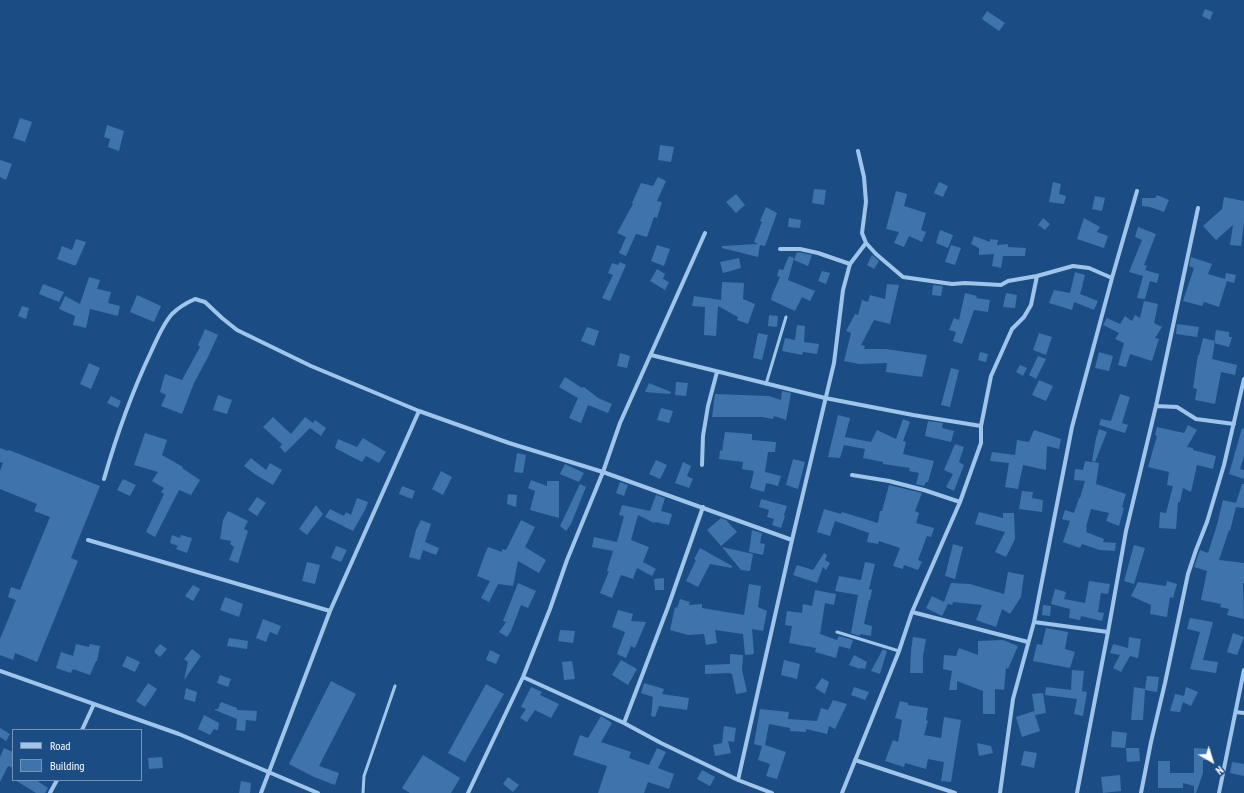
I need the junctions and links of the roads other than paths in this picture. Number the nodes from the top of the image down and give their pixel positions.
1 (858, 151) dead end
2 (1137, 190) dead end
3 (1198, 208) dead end
4 (706, 233) dead end
5 (866, 243) junction
6 (780, 249) dead end
7 (850, 264) junction
8 (1037, 276) junction
9 (1112, 278) junction
10 (786, 317) dead end
11 (651, 355) junction
12 (717, 372) junction
13 (1244, 379) edge
14 (766, 384) junction
15 (825, 398) junction
16 (1156, 406) junction
17 (420, 411) junction
18 (1234, 424) junction
19 (981, 426) junction
20 (702, 465) dead end
21 (602, 472) junction
22 (852, 475) dead end
23 (104, 479) dead end
24 (960, 502) junction
25 (703, 507) junction
26 (88, 540) dead end
27 (792, 540) junction
28 (330, 611) junction
29 (912, 612) junction
30 (1034, 622) junction
31 (837, 632) dead end
32 (1108, 632) junction
33 (1028, 642) junction
34 (899, 651) junction
35 (1244, 670) edge
36 (0, 671) edge
37 (523, 677) junction
38 (395, 686) dead end
39 (94, 704) junction
40 (1236, 712) junction
41 (1244, 713) edge
42 (624, 723) junction
43 (82, 729) edge
44 (855, 760) junction
45 (269, 773) junction
46 (738, 780) junction
47 (56, 781) edge
48 (50, 793) edge
49 (261, 793) edge
50 (318, 793) edge
51 (363, 793) edge
52 (468, 793) edge
53 (772, 793) edge
54 (842, 793) edge
55 (955, 793) edge
56 (1000, 793) edge
57 (1077, 793) edge
58 (1141, 793) edge
59 (1219, 793) edge

1 - 5 street
2 - 9 street
3 - 16 street
4 - 11 street
5 - 7 street
5 - 8 street
6 - 7 street
7 - 15 street
8 - 9 street
8 - 19 street
9 - 30 street
10 - 14 lane
11 - 12 street
11 - 21 street
12 - 14 street
12 - 20 street
13 - 18 street
14 - 15 street
15 - 19 street
15 - 27 street
16 - 18 street
16 - 32 street
17 - 21 street
17 - 23 street
17 - 28 street
18 - 58 street
19 - 24 street
21 - 25 street
21 - 37 street
22 - 24 street
24 - 29 street
25 - 27 street
25 - 42 street
26 - 28 street
27 - 46 street
28 - 45 street
29 - 33 street
29 - 34 street
30 - 32 street
30 - 33 street
31 - 34 lane
32 - 57 street
33 - 56 street
34 - 44 street
35 - 40 street
36 - 39 street
37 - 42 street
37 - 52 street
38 - 51 lane
39 - 43 street
39 - 45 street
40 - 41 street
40 - 59 street
42 - 46 street
44 - 54 street
44 - 55 street
45 - 49 street
45 - 50 street
46 - 53 street
47 - 48 street

